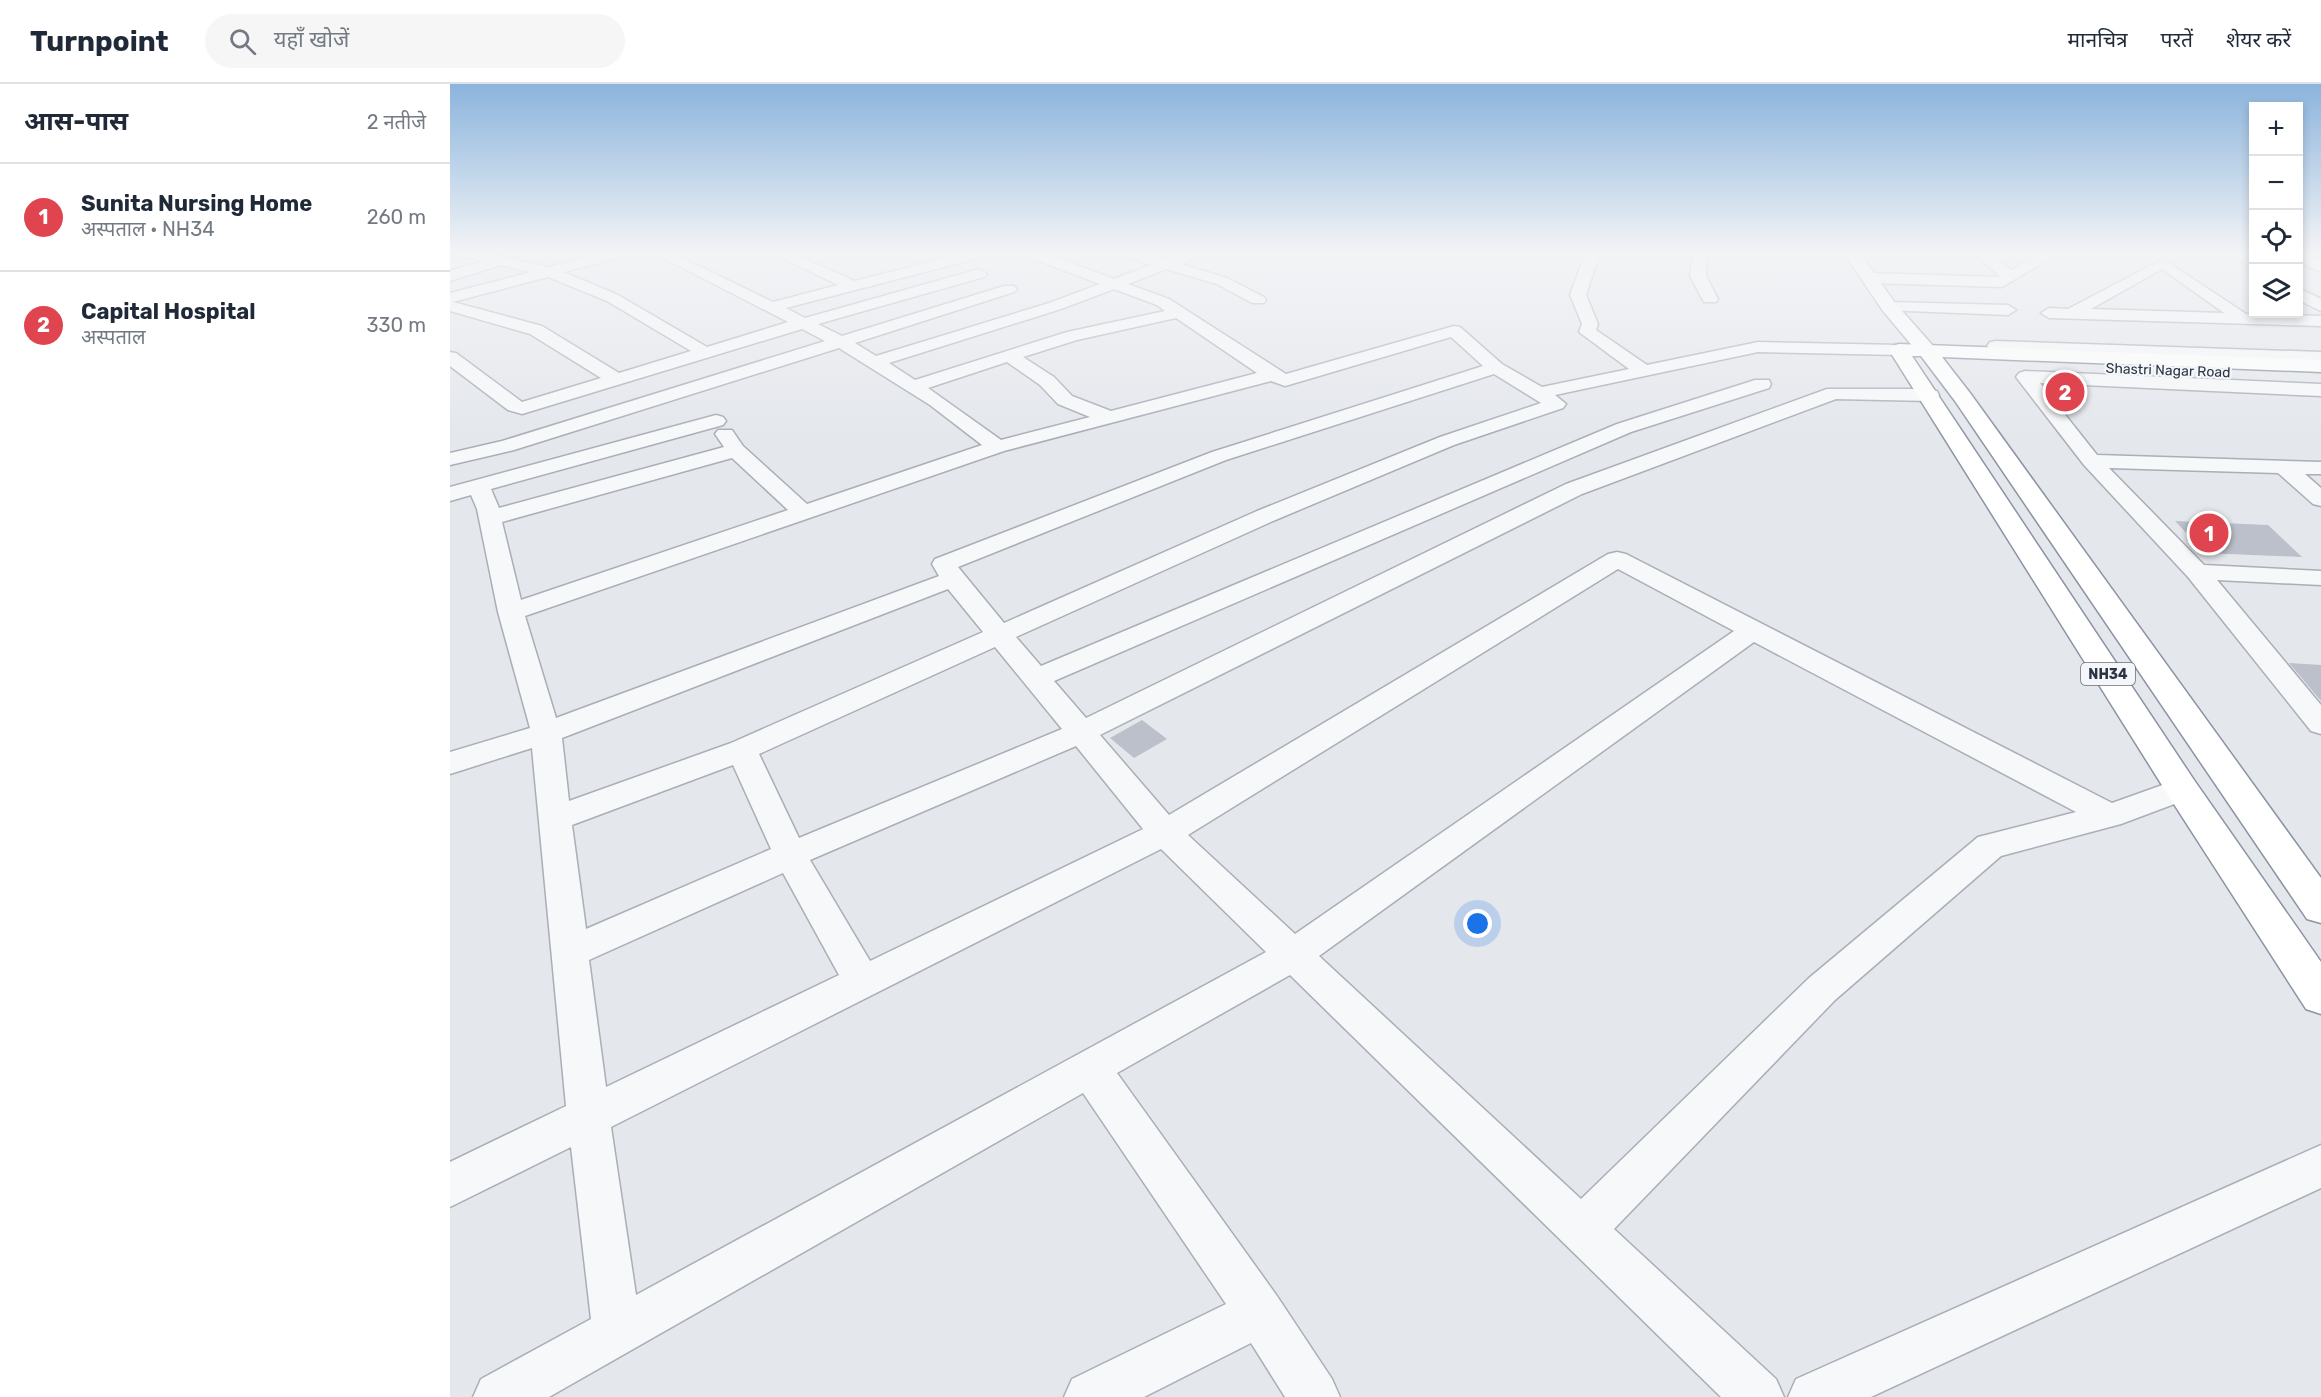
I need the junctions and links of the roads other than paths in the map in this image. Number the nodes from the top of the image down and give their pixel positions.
1 (476, 313) edge
2 (642, 313) edge
3 (785, 313) edge
4 (839, 313) edge
5 (934, 313) edge
6 (1032, 313) edge
7 (1178, 313) edge
8 (1179, 313) edge
9 (1586, 313) edge
10 (1892, 313) edge
11 (1956, 313) edge
12 (2055, 313) edge
13 (2235, 313) edge
14 (2072, 314) joint
15 (2243, 319) junction
16 (2321, 321) edge
17 (804, 323) junction
18 (843, 343) junction
19 (1910, 351) junction
20 (704, 352) junction
21 (1008, 355) junction
22 (450, 357) edge
23 (2321, 357) edge
24 (2009, 360) junction
25 (875, 363) junction
26 (2321, 366) edge
27 (1496, 368) junction
28 (469, 371) junction
29 (1644, 371) junction
30 (1272, 375) junction
31 (2321, 375) edge
32 (450, 377) edge
33 (617, 380) junction
34 (1762, 384) dead end
35 (914, 386) junction
36 (2321, 390) edge
37 (685, 392) junction
38 (1539, 393) junction
39 (1930, 395) junction
40 (1111, 418) junction
41 (716, 421) junction
42 (476, 433) dead end
43 (450, 440) edge
44 (997, 447) junction
45 (736, 450) junction
46 (450, 459) edge
47 (2091, 461) junction
48 (2284, 467) junction
49 (2321, 468) edge
50 (1978, 471) junction
51 (2016, 473) junction
52 (478, 487) junction
53 (450, 494) edge
54 (2321, 499) edge
55 (803, 512) junction
56 (490, 518) junction
57 (2032, 555) junction
58 (2075, 557) junction
59 (2197, 572) junction
60 (2321, 578) edge
61 (953, 579) junction
62 (511, 612) junction
63 (1753, 630) junction
64 (1000, 635) junction
65 (2097, 656) junction
66 (2147, 659) junction
67 (1036, 678) junction
68 (2321, 724) edge
69 (1082, 732) junction
70 (546, 733) junction
71 (742, 750) junction
72 (450, 763) edge
73 (2182, 789) junction
74 (2110, 816) junction
75 (555, 819) junction
76 (1165, 832) junction
77 (790, 855) junction
78 (2321, 908) edge
79 (570, 952) junction
80 (1293, 955) junction
81 (862, 981) junction
82 (2321, 996) edge
83 (1090, 1069) junction
84 (588, 1115) junction
85 (2321, 1166) edge
86 (450, 1185) edge
87 (1582, 1230) junction
88 (1260, 1313) junction
89 (617, 1333) junction
90 (499, 1397) edge
91 (1090, 1397) edge
92 (1314, 1397) edge
93 (1758, 1397) edge
94 (1814, 1397) edge

1 - 33 street
2 - 20 street
3 - 17 street
4 - 17 street
5 - 18 street
6 - 25 street
7 - 21 street
8 - 30 street
9 - 29 street
10 - 19 main road
11 - 24 street
12 - 14 street
13 - 15 street
14 - 15 street
15 - 16 street
17 - 18 street
17 - 20 street
18 - 25 street
18 - 37 street
19 - 24 main road, Shastri Nagar Road
19 - 29 street
19 - 39 main road, NH34 / NH34
19 - 51 main road, NH34
20 - 33 street
21 - 35 street
21 - 40 street
22 - 28 street
23 - 24 street
24 - 26 main road
24 - 31 main road, Shastri Nagar Road
24 - 36 street
24 - 47 street
25 - 35 street
27 - 30 street
27 - 38 street
27 - 61 street
28 - 32 street
28 - 33 street
29 - 38 street
30 - 40 street
34 - 67 street
35 - 44 street
37 - 41 street
37 - 46 street
38 - 64 street
39 - 50 main road, NH34 / NH34
39 - 69 street
40 - 44 street
41 - 45 street
41 - 52 street
42 - 43 street
44 - 55 street
45 - 55 street
45 - 56 street
47 - 48 street
47 - 59 street
48 - 49 street
48 - 54 street
50 - 51 main road
50 - 57 main road, NH34 / NH34
51 - 58 main road, NH34
52 - 53 street
52 - 56 street
55 - 62 street
56 - 62 street
57 - 58 main road
57 - 65 main road, NH34 / NH34
58 - 66 main road, NH34
59 - 60 street
59 - 68 street
61 - 64 street
61 - 70 street
62 - 70 street
63 - 74 street
63 - 76 street
63 - 80 street
64 - 67 street
64 - 71 street
65 - 66 main road
65 - 73 main road, NH34 / NH34
66 - 78 main road, NH34
67 - 69 street
69 - 76 street
69 - 77 street
70 - 72 street
70 - 75 street
71 - 75 street
71 - 77 street
73 - 74 street
73 - 82 main road, NH34 / NH34
74 - 87 street
75 - 79 street
76 - 80 street
76 - 81 street
77 - 79 street
77 - 81 street
79 - 84 street
80 - 83 street
80 - 87 street
81 - 84 street
83 - 88 street
83 - 89 street
84 - 86 street
84 - 89 street
85 - 94 street
87 - 93 street
88 - 91 street
88 - 92 street
89 - 90 street

